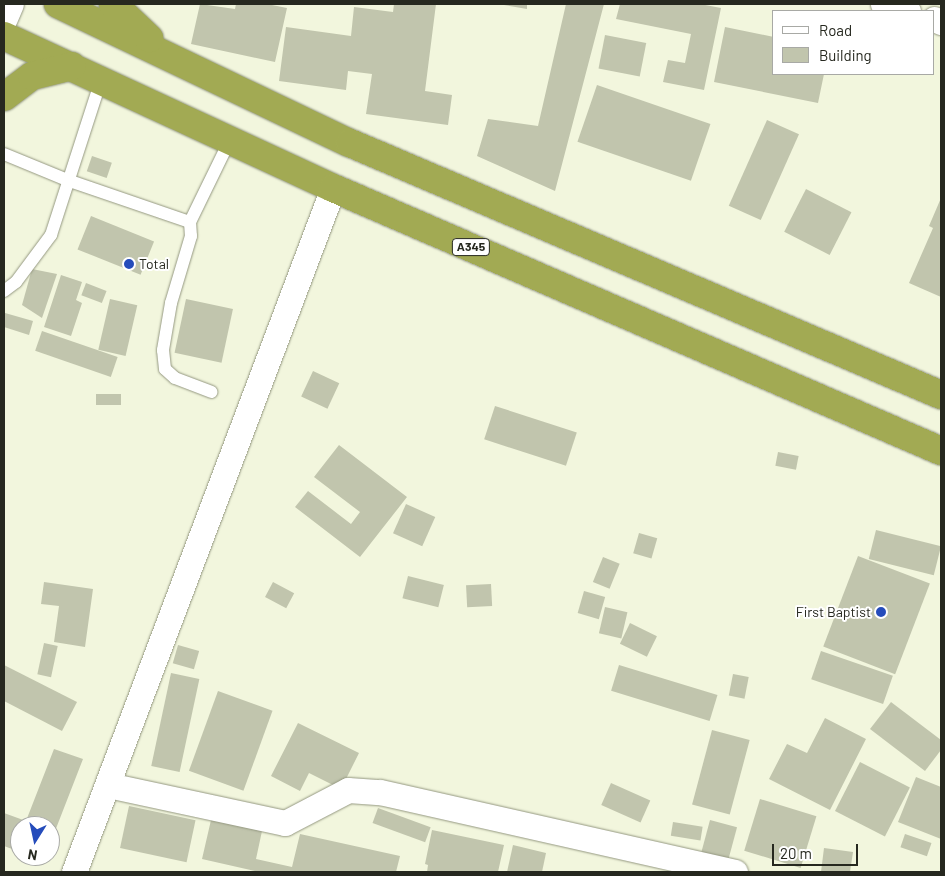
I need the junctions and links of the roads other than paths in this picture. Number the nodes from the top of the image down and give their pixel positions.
1 (10, 4) edge
2 (58, 4) edge
3 (113, 4) edge
4 (883, 4) edge
5 (904, 10) edge
6 (4, 18) edge
7 (4, 36) edge
8 (175, 60) junction
9 (72, 66) junction
10 (101, 80) junction
11 (4, 96) edge
12 (230, 140) junction
13 (4, 154) edge
14 (67, 180) junction
15 (333, 188) junction
16 (190, 222) junction
17 (4, 291) edge
18 (211, 392) dead end
19 (941, 395) edge
20 (941, 451) edge
21 (108, 785) junction
22 (74, 872) edge
23 (735, 872) edge

1 - 6 street
2 - 8 highway
3 - 8 highway
4 - 5 street
7 - 9 highway, A345
8 - 19 highway
9 - 10 highway, A345
9 - 11 highway
10 - 12 highway, A345
10 - 14 lane
12 - 15 highway, A345
12 - 16 lane
13 - 14 lane
14 - 16 lane
14 - 17 lane
15 - 20 highway, A345
15 - 21 street
16 - 18 lane
21 - 22 street
21 - 23 street

